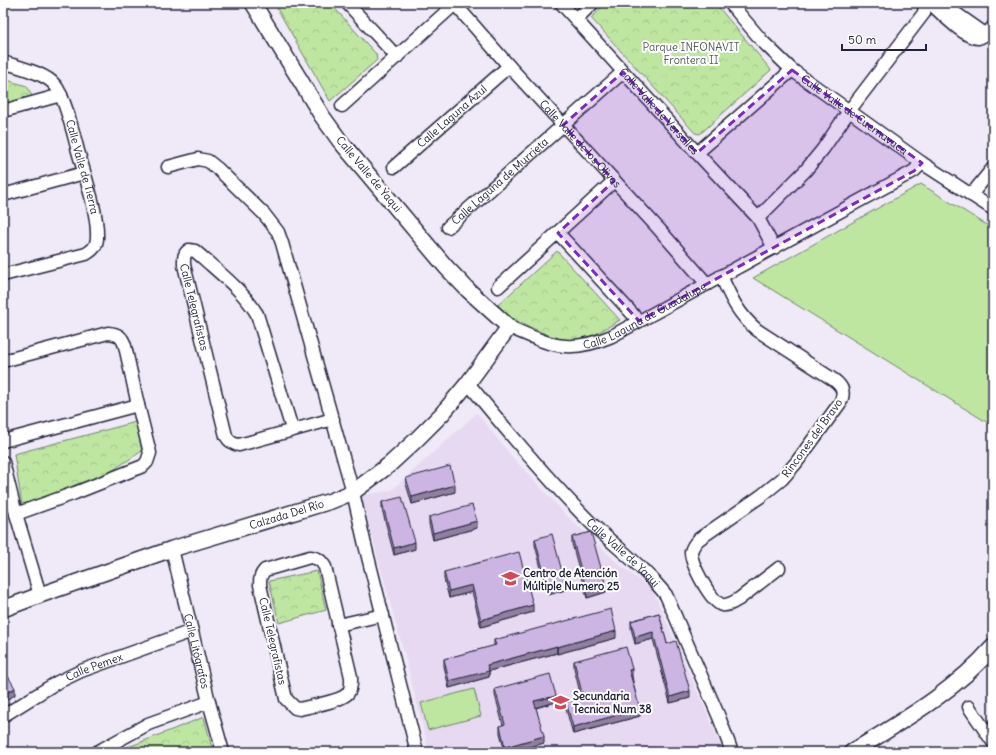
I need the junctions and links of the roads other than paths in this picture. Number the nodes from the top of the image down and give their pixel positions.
1 (254, 3) edge
2 (347, 3) edge
3 (455, 3) edge
4 (561, 3) edge
5 (593, 3) edge
6 (730, 3) edge
7 (925, 3) edge
8 (930, 3) edge
9 (944, 3) edge
10 (576, 19) junction
11 (955, 19) junction
12 (989, 30) edge
13 (397, 57) junction
14 (3, 62) edge
15 (509, 66) junction
16 (792, 70) junction
17 (623, 72) junction
18 (61, 95) junction
19 (342, 106) dead end
20 (3, 111) edge
21 (849, 111) junction
22 (563, 126) junction
23 (697, 153) junction
24 (922, 163) junction
25 (168, 167) dead end
26 (394, 167) dead end
27 (993, 168) edge
28 (84, 173) junction
29 (614, 181) junction
30 (3, 195) edge
31 (971, 195) junction
32 (993, 209) edge
33 (758, 218) junction
34 (448, 227) dead end
35 (558, 233) junction
36 (774, 248) junction
37 (3, 275) edge
38 (721, 276) junction
39 (707, 284) junction
40 (498, 287) dead end
41 (639, 321) junction
42 (509, 327) junction
43 (3, 361) edge
44 (468, 383) junction
45 (138, 405) junction
46 (333, 419) junction
47 (292, 429) junction
48 (3, 441) edge
49 (3, 462) edge
50 (353, 492) junction
51 (16, 514) junction
52 (172, 549) junction
53 (779, 568) dead end
54 (40, 595) junction
55 (3, 609) edge
56 (383, 615) junction
57 (338, 625) junction
58 (192, 631) junction
59 (993, 647) edge
60 (209, 702) junction
61 (969, 707) dead end
62 (3, 716) edge
63 (993, 742) edge
64 (97, 752) edge
65 (223, 752) edge
66 (417, 752) edge
67 (732, 752) edge
68 (852, 752) edge

1 - 42 street, Calle Valle de Yaqui
2 - 13 street
3 - 13 street
3 - 15 street, Calle Valle de los Olivos
4 - 10 street, Calle Valle de Versalles
5 - 10 street
6 - 16 street, Calle Valle de Cuernavaca
7 - 21 street
8 - 11 street
9 - 11 street
10 - 17 street, Calle Valle de Versalles
11 - 12 street
13 - 19 street
14 - 18 street, Calle Valle de Tierra
15 - 22 street, Calle Valle de los Olivos
15 - 26 street, Calle Laguna Azul
16 - 21 street, Calle Valle de Cuernavaca
16 - 23 street
17 - 22 street, Calle Laguna de Murrieta
17 - 23 street, Calle Valle de Versalles
18 - 20 street
18 - 28 street, Calle Valle de Tierra
21 - 24 street, Calle Valle de Cuernavaca
21 - 33 street
22 - 29 street, Calle Valle de los Olivos
22 - 34 street, Calle Laguna de Murrieta
23 - 33 street, Calle Valle de Versalles
24 - 31 street, Calle Valle de Cuernavaca
24 - 36 street, Calle Laguna de Guadalupe
25 - 46 street
27 - 31 street
28 - 30 street
28 - 37 street, Calle Valle de Tierra
29 - 35 street
29 - 39 street, Calle Valle de los Olivos
31 - 32 street, Calle Valle de Cuernavaca
33 - 36 street
35 - 40 street
35 - 41 street
36 - 38 street, Calle Laguna de Guadalupe
38 - 39 street, Calle Laguna de Guadalupe
38 - 53 street, Rincones del Bravo
39 - 41 street, Calle Laguna de Guadalupe
41 - 42 street, Calle Laguna de Guadalupe
42 - 44 street, Calzada Del Río
43 - 45 street
44 - 50 street, Calzada Del Río
44 - 67 street, Calle Valle de Yaqui
45 - 48 street
45 - 51 street
46 - 47 street, Calle Telegrafistas
46 - 50 street
47 - 47 street, Calle Telegrafistas
49 - 51 street
50 - 52 street, Calzada Del Río
50 - 56 street
51 - 54 street
52 - 54 street, Calzada Del Río
52 - 58 street, Calle Litógrafos
54 - 55 street, Calzada Del Río
56 - 57 street
56 - 66 street
57 - 57 street, Calle Telegrafistas
58 - 60 street, Calle Litógrafos
58 - 62 street, Calle Pemex
59 - 68 street
60 - 64 street
60 - 65 street, Calle Litógrafos
61 - 63 street

